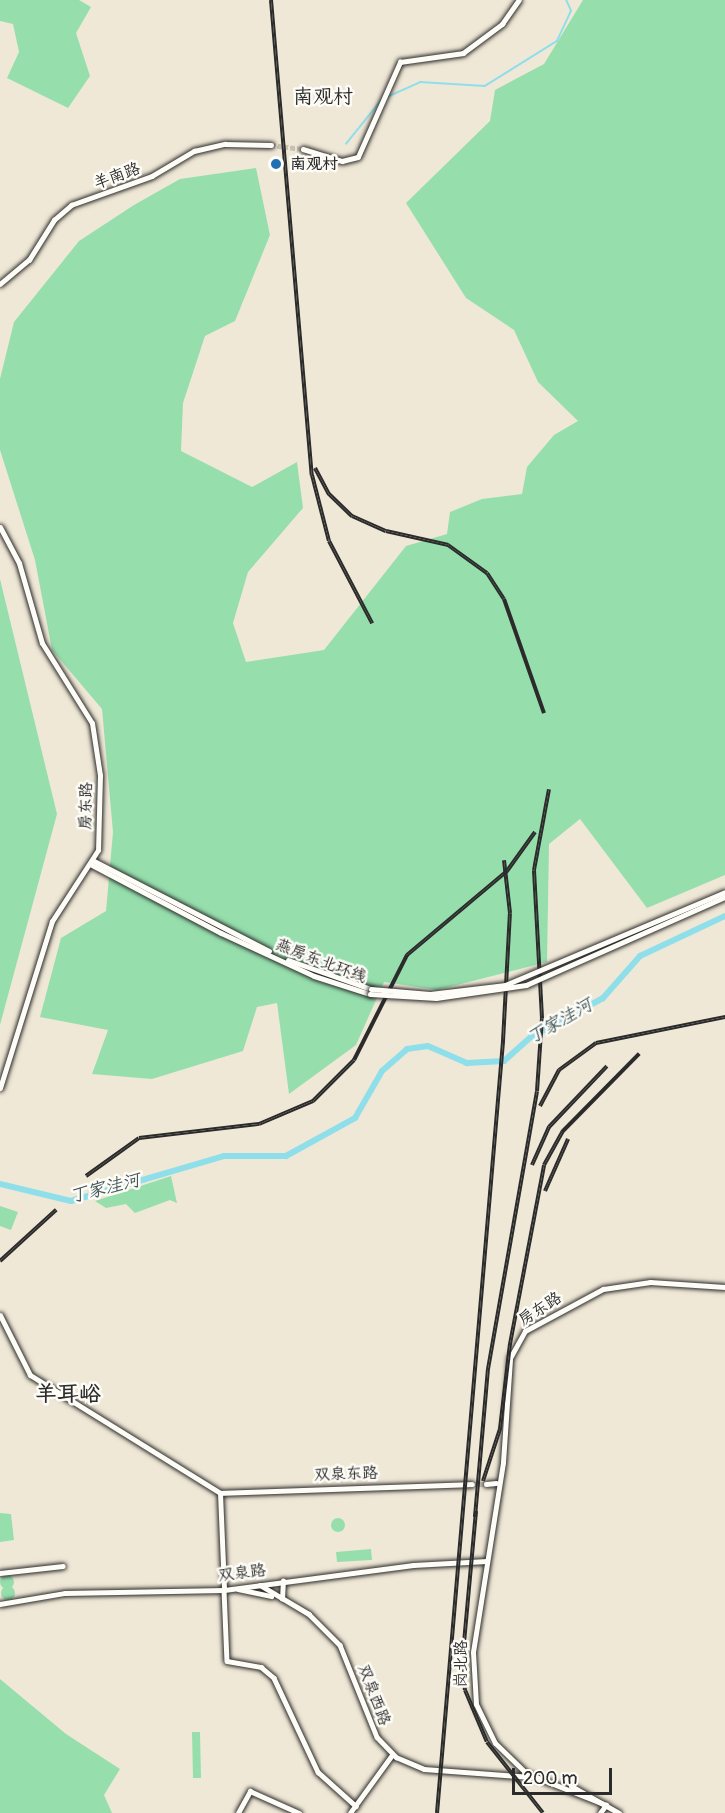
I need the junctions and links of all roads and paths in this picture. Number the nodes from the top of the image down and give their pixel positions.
1 (519, 0) edge
2 (271, 145) tunnel mouth
3 (303, 149) tunnel mouth
4 (0, 284) edge
5 (0, 527) edge
6 (91, 862) junction
7 (725, 892) edge
8 (725, 897) edge
9 (371, 992) junction
10 (0, 1088) edge
11 (725, 1287) edge
12 (0, 1315) edge
13 (496, 1483) junction
14 (472, 1484) tunnel mouth
15 (486, 1484) tunnel mouth
16 (220, 1493) junction
17 (487, 1561) junction
18 (63, 1566) dead end
19 (0, 1573) edge
20 (283, 1581) junction
21 (260, 1585) junction
22 (238, 1588) junction
23 (224, 1590) junction
24 (282, 1599) junction
25 (0, 1604) edge
26 (393, 1755) junction
27 (531, 1777) junction
28 (606, 1805) junction
29 (356, 1806) junction
30 (238, 1813) edge
31 (299, 1813) edge
32 (350, 1813) edge
33 (603, 1813) edge
34 (619, 1813) edge

1 - 3 street
2 - 4 street, 羊南路
5 - 6 main road, 房东路
6 - 9 main road, 燕房东北环线
6 - 10 main road, 房东路
7 - 9 main road, 燕房东北环线, bridge
8 - 9 main road, 燕房东北环线, bridge
11 - 13 main road, 房东路
12 - 16 main road
13 - 15 main road
13 - 17 main road, 房东路
14 - 16 main road, 双泉东路
16 - 23 main road
17 - 20 main road, 双泉路
17 - 27 main road, 岗北路
18 - 19 street
20 - 21 main road, 双泉路
20 - 24 street
21 - 22 main road, 双泉路
21 - 24 street, 双泉西路
22 - 23 main road, 双泉路
22 - 24 street, 双泉西路
23 - 25 street, 双泉路
23 - 29 street
24 - 26 street, 双泉西路
26 - 27 street, 双泉西路
26 - 29 street
27 - 28 main road, 岗北路
28 - 33 street
28 - 34 main road, 岗北路
29 - 32 street
30 - 31 street

